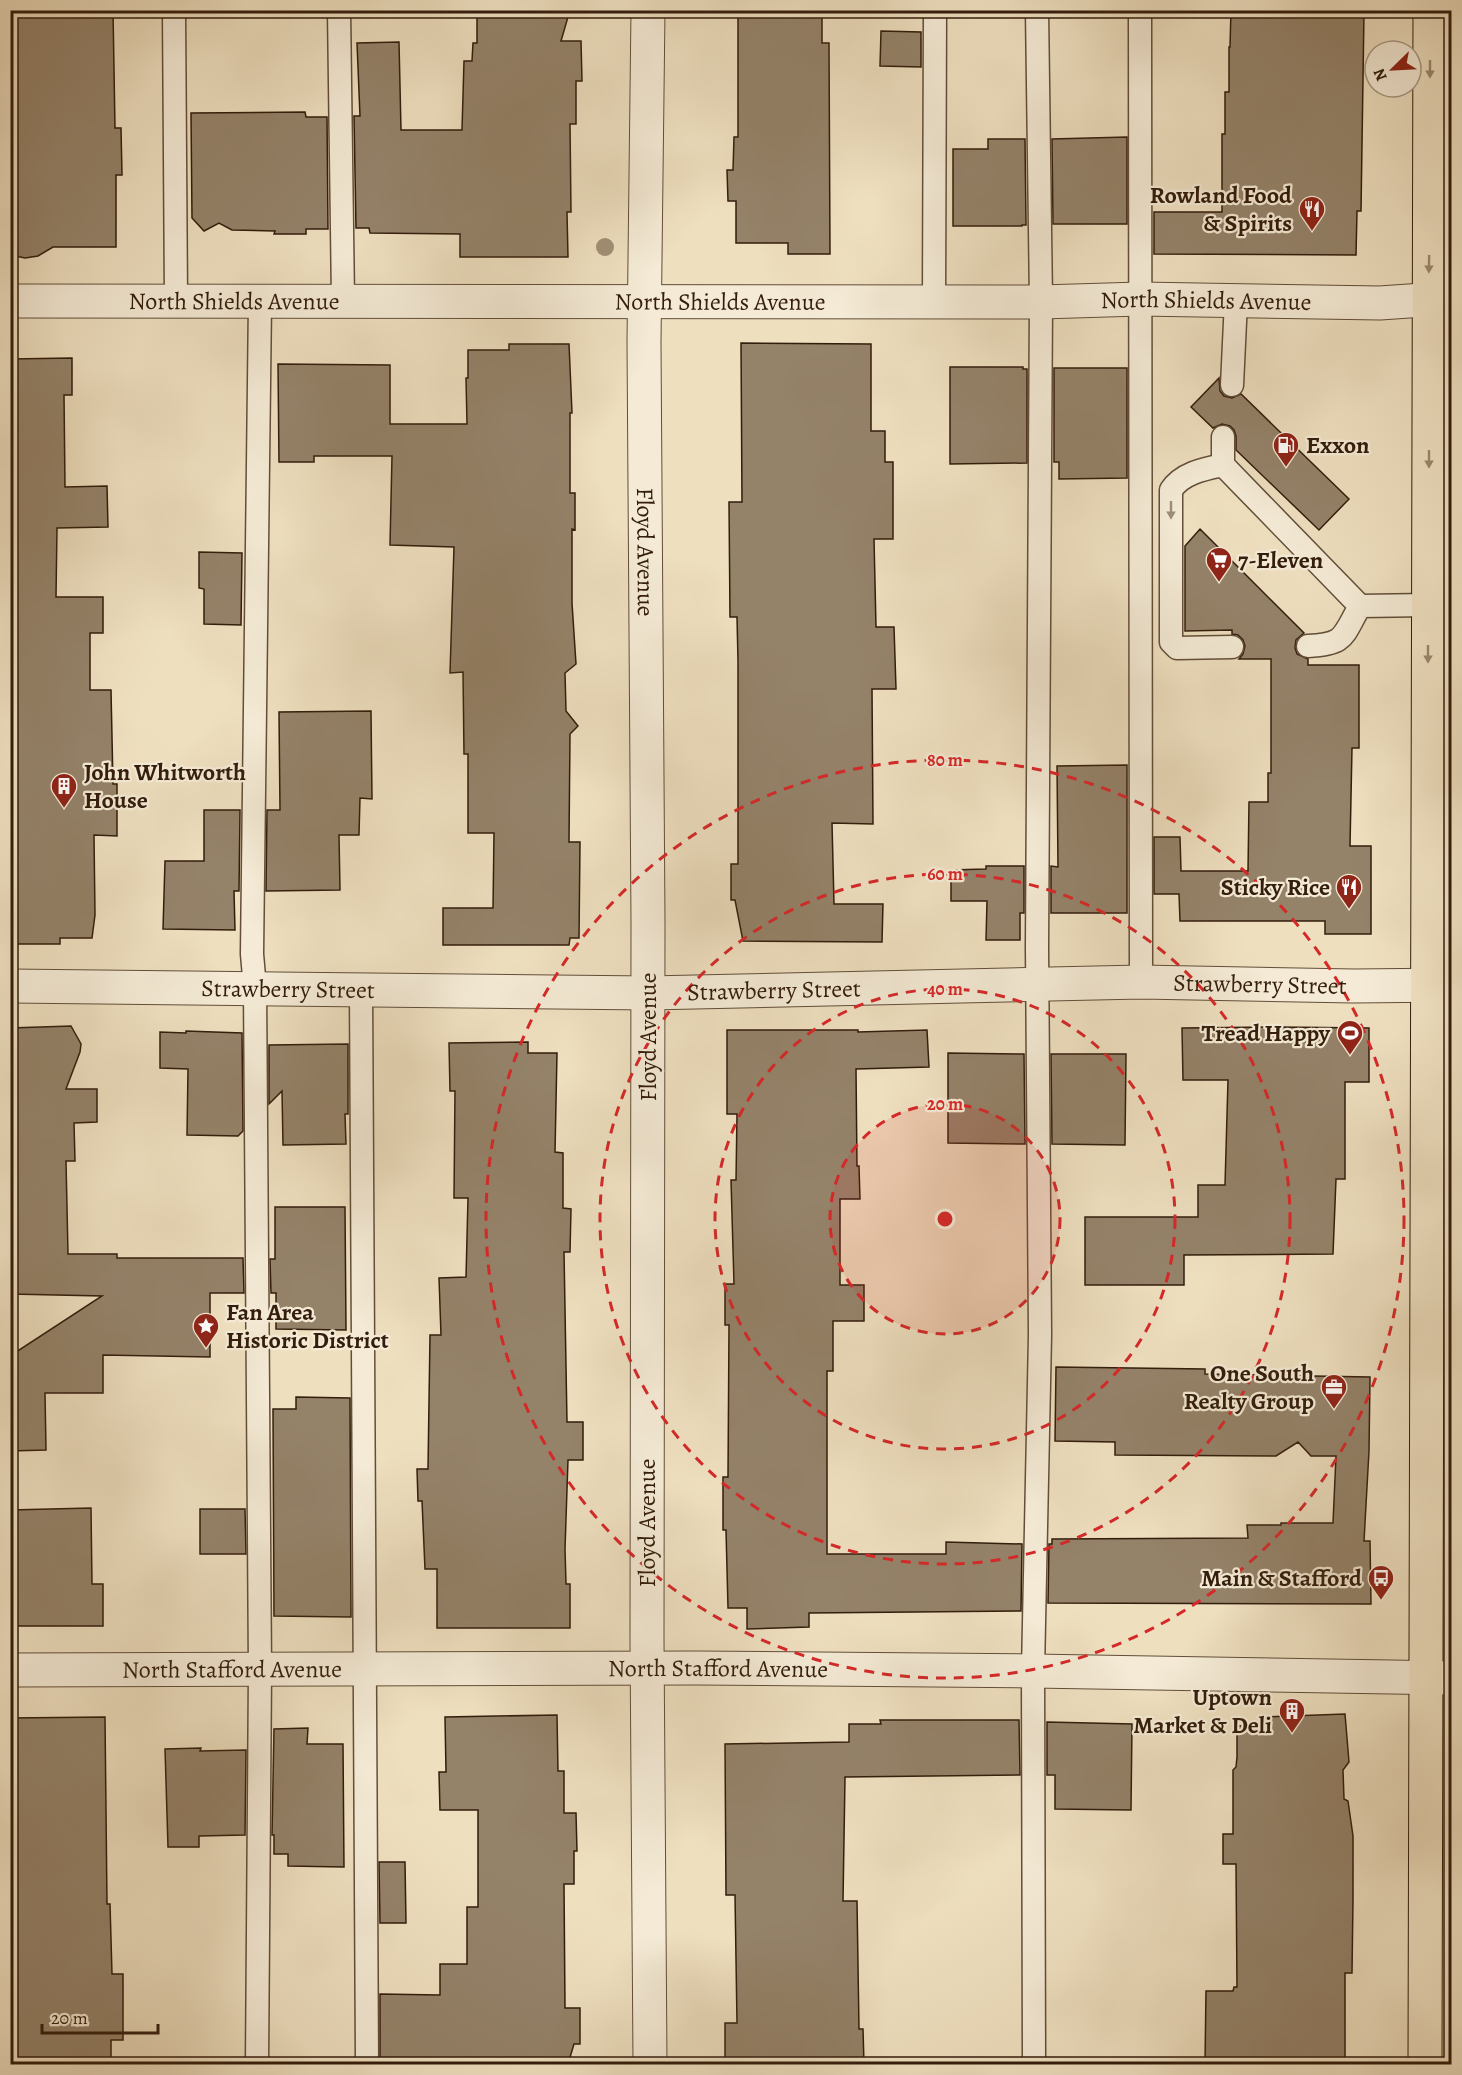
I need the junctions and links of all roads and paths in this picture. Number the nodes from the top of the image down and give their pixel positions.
1 (174, 10) edge
2 (339, 10) edge
3 (648, 10) edge
4 (935, 10) edge
5 (1037, 10) edge
6 (1140, 10) edge
7 (1430, 10) edge
8 (1440, 298) edge
9 (1140, 299) junction
10 (10, 301) edge
11 (176, 301) junction
12 (260, 301) junction
13 (343, 301) junction
14 (1236, 301) junction
15 (644, 302) junction
16 (934, 302) junction
17 (1041, 302) junction
18 (1232, 385) dead end
19 (1223, 437) dead end
20 (1223, 465) junction
21 (1429, 604) junction
22 (1360, 606) junction
23 (1308, 646) dead end
24 (1232, 647) dead end
25 (1141, 982) junction
26 (1439, 985) edge
27 (10, 986) edge
28 (1038, 986) junction
29 (255, 988) junction
30 (361, 989) junction
31 (649, 993) junction
32 (647, 1668) junction
33 (10, 1670) edge
34 (260, 1670) junction
35 (365, 1670) junction
36 (1033, 1671) junction
37 (1438, 1678) edge
38 (257, 2064) edge
39 (367, 2064) edge
40 (650, 2064) edge
41 (1034, 2064) edge
42 (1425, 2064) edge

1 - 11 lane
2 - 13 lane
3 - 15 street, Floyd Avenue
4 - 16 lane
5 - 17 lane
6 - 9 lane
7 -> 8 main road
8 - 14 street, North Shields Avenue
8 -> 21 main road
9 - 14 street, North Shields Avenue
9 - 17 street, North Shields Avenue
9 - 25 lane
10 - 11 street, North Shields Avenue
11 - 12 street, North Shields Avenue
12 - 13 street, North Shields Avenue
12 - 29 lane
13 - 15 street, North Shields Avenue
14 - 18 lane
15 - 16 street, North Shields Avenue
15 - 31 street, Floyd Avenue
16 - 17 street, North Shields Avenue
17 - 28 lane
19 - 20 lane
20 - 22 lane
20 -> 24 lane
21 - 22 lane
21 -> 26 main road
22 - 23 lane
25 - 26 street, Strawberry Street
25 - 28 street, Strawberry Street
26 - 37 main road
27 - 29 street, Strawberry Street
28 - 31 street, Strawberry Street
28 - 36 lane
29 - 30 street, Strawberry Street
29 - 34 lane
30 - 31 street, Strawberry Street
30 - 35 lane
31 - 32 street, Floyd Avenue
32 - 35 street, North Stafford Avenue
32 - 36 street, North Stafford Avenue
32 - 40 street, Floyd Avenue
33 - 34 street, North Stafford Avenue
34 - 35 street, North Stafford Avenue
34 - 38 lane
35 - 39 lane
36 - 37 street, North Stafford Avenue
36 - 41 lane
37 - 42 main road

